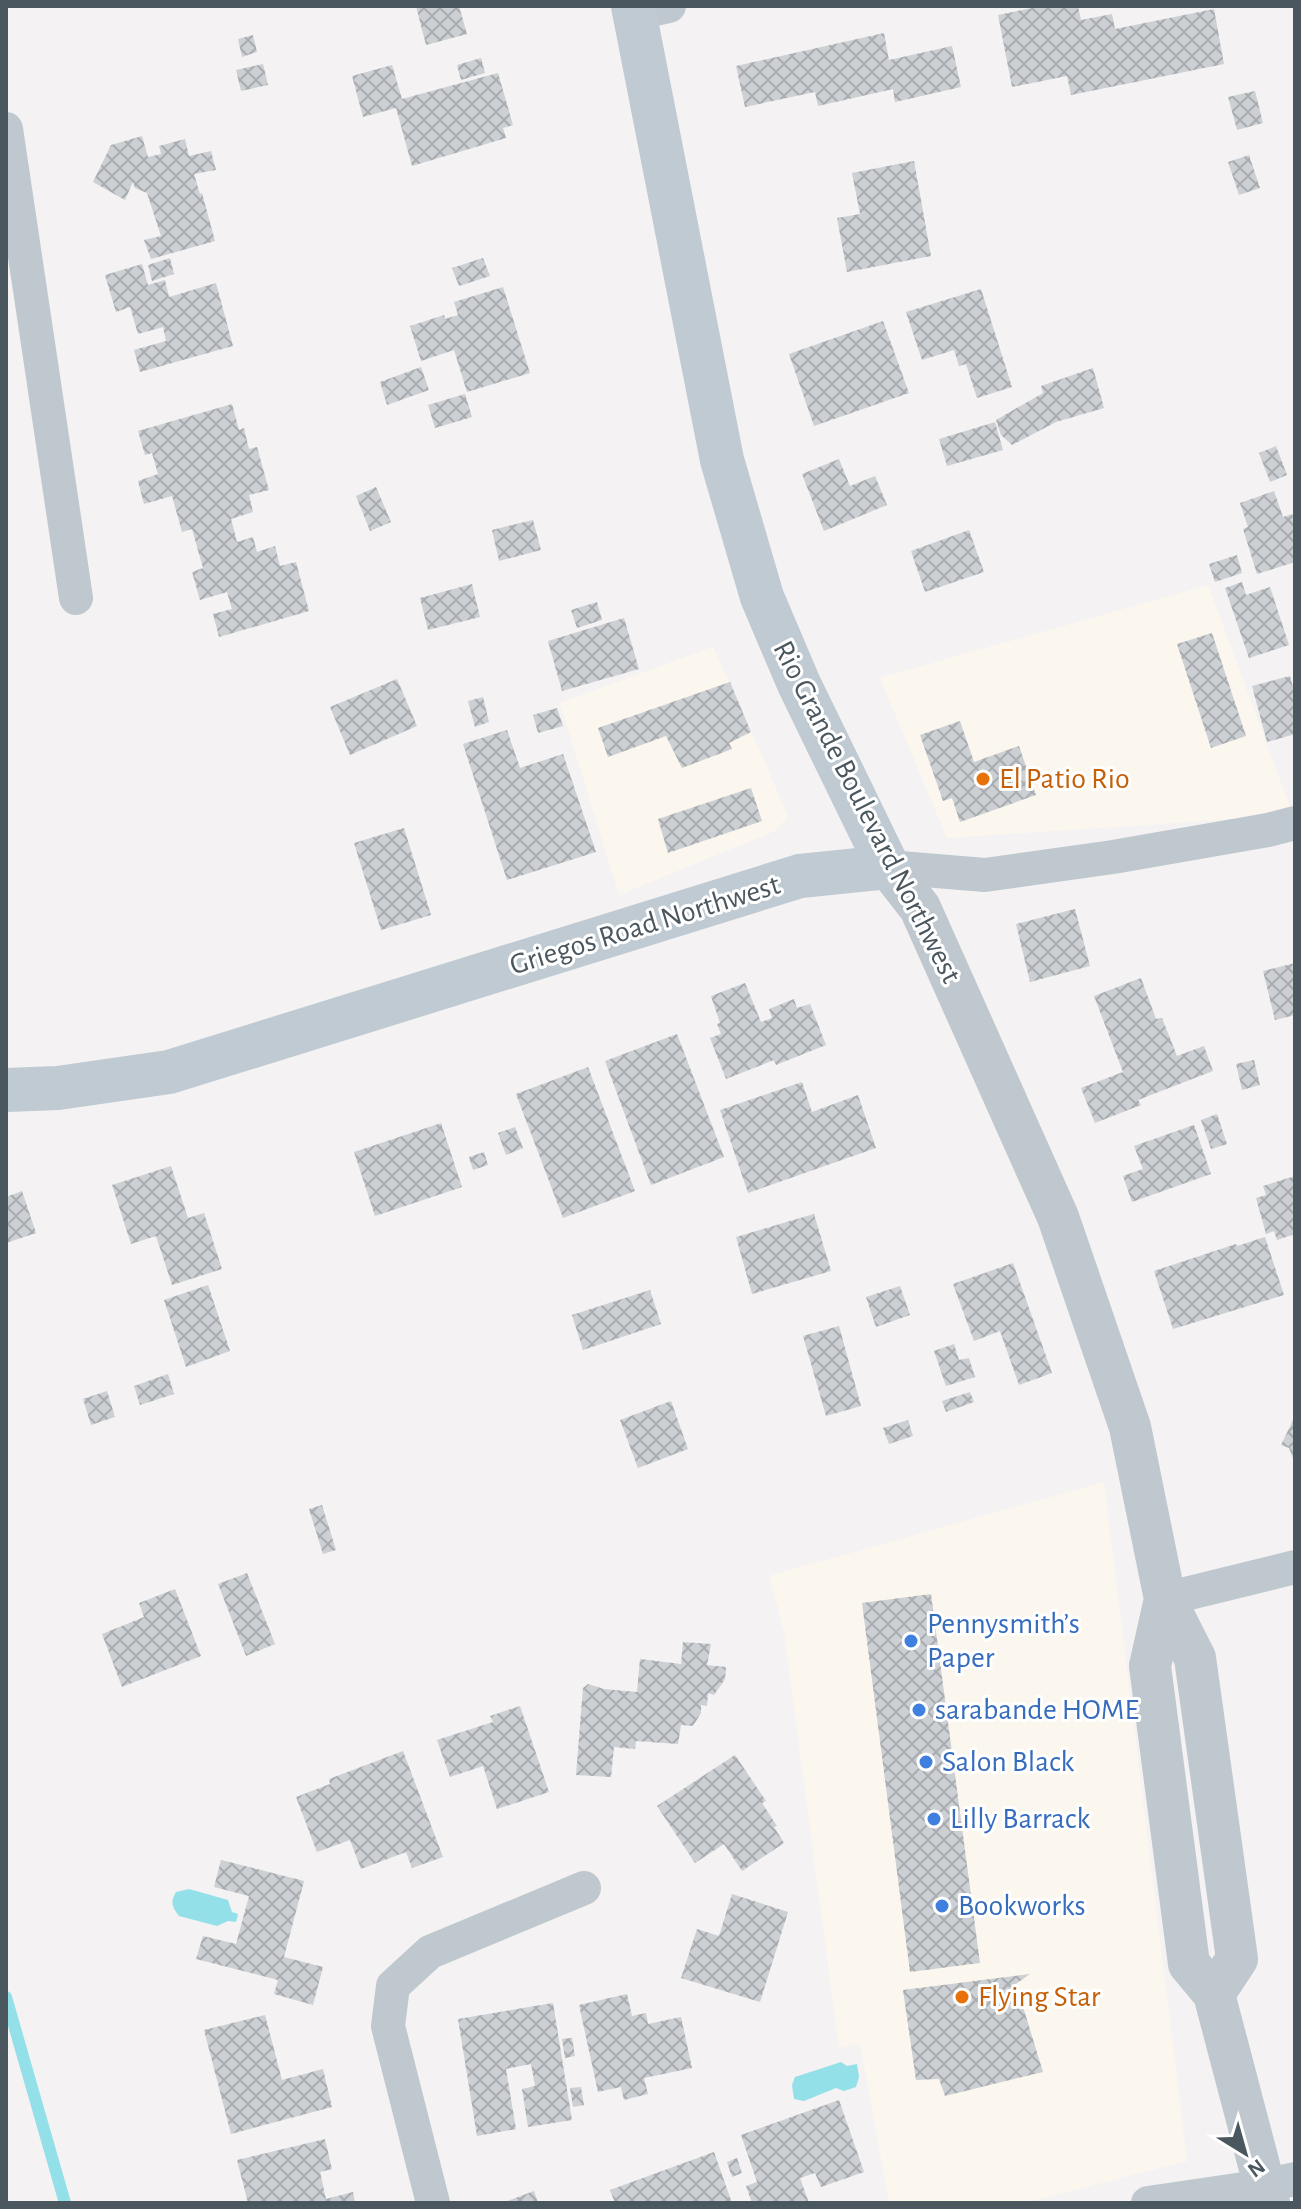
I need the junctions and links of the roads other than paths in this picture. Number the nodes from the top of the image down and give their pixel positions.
1 (645, 9) edge
2 (6, 129) edge
3 (76, 598) dead end
4 (1295, 823) edge
5 (888, 867) junction
6 (6, 1090) edge
7 (1295, 1567) edge
8 (1165, 1599) junction
9 (584, 1888) dead end
10 (1276, 2189) edge
11 (433, 2203) edge
12 (1148, 2203) edge

1 - 5 main road, Rio Grande Boulevard Northwest
2 - 3 street
4 - 5 street, Griegos Road Northwest
5 - 6 main road, Griegos Road Northwest
5 - 8 street, Rio Grande Boulevard Northwest
7 - 8 street
8 - 10 street, Rio Grande Boulevard Northwest
9 - 11 street
10 - 12 street

